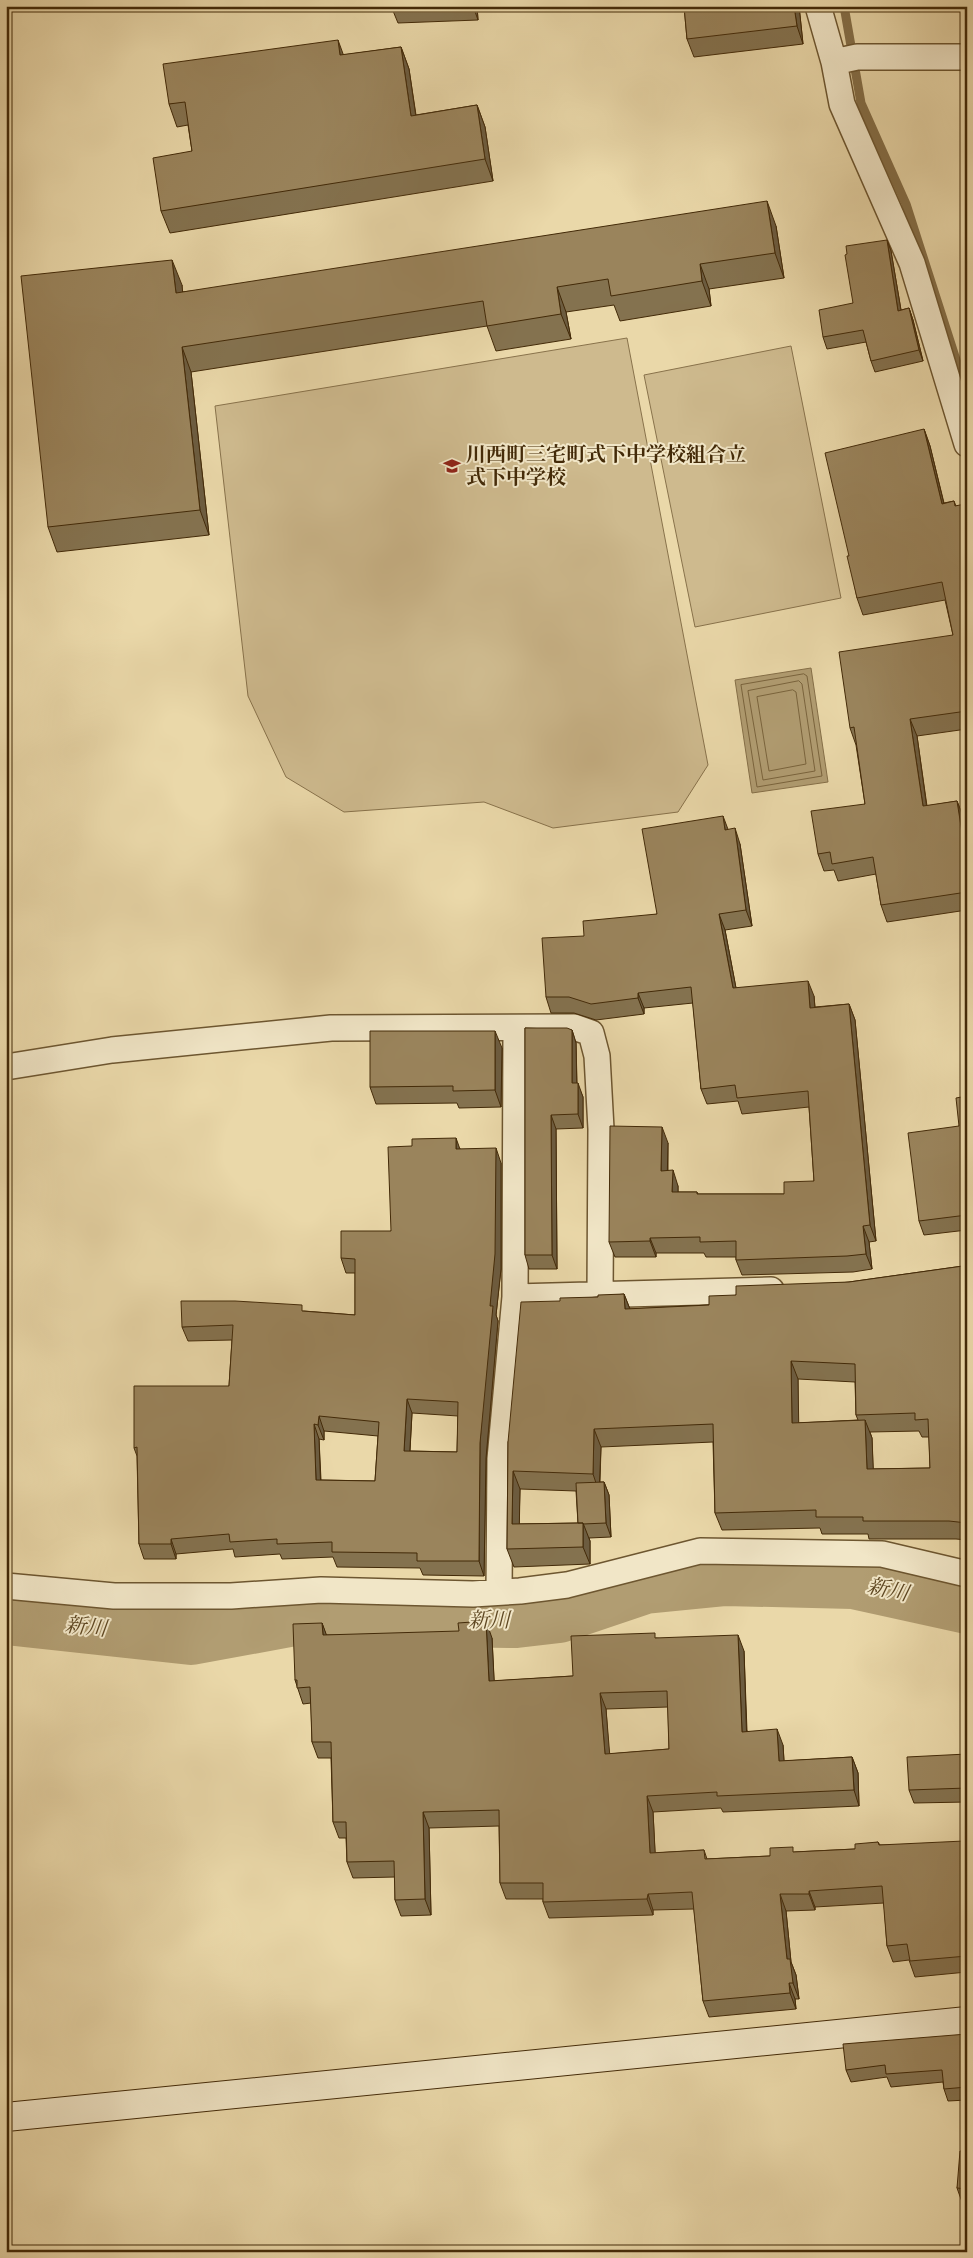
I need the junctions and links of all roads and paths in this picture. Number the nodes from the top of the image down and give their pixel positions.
1 (818, 6) edge
2 (967, 57) edge
3 (834, 62) junction
4 (967, 444) edge
5 (516, 1028) junction
6 (6, 1067) edge
7 (793, 1289) edge
8 (600, 1295) junction
9 (515, 1297) junction
10 (967, 1574) edge
11 (6, 1586) edge
12 (499, 1592) junction
13 (967, 2021) edge
14 (6, 2117) edge

1 - 3 street
2 - 3 street
3 - 4 street
5 - 6 street
5 - 8 street
5 - 9 street
7 - 8 street
8 - 9 street
9 - 12 street
10 - 12 street
11 - 12 street
13 - 14 street

